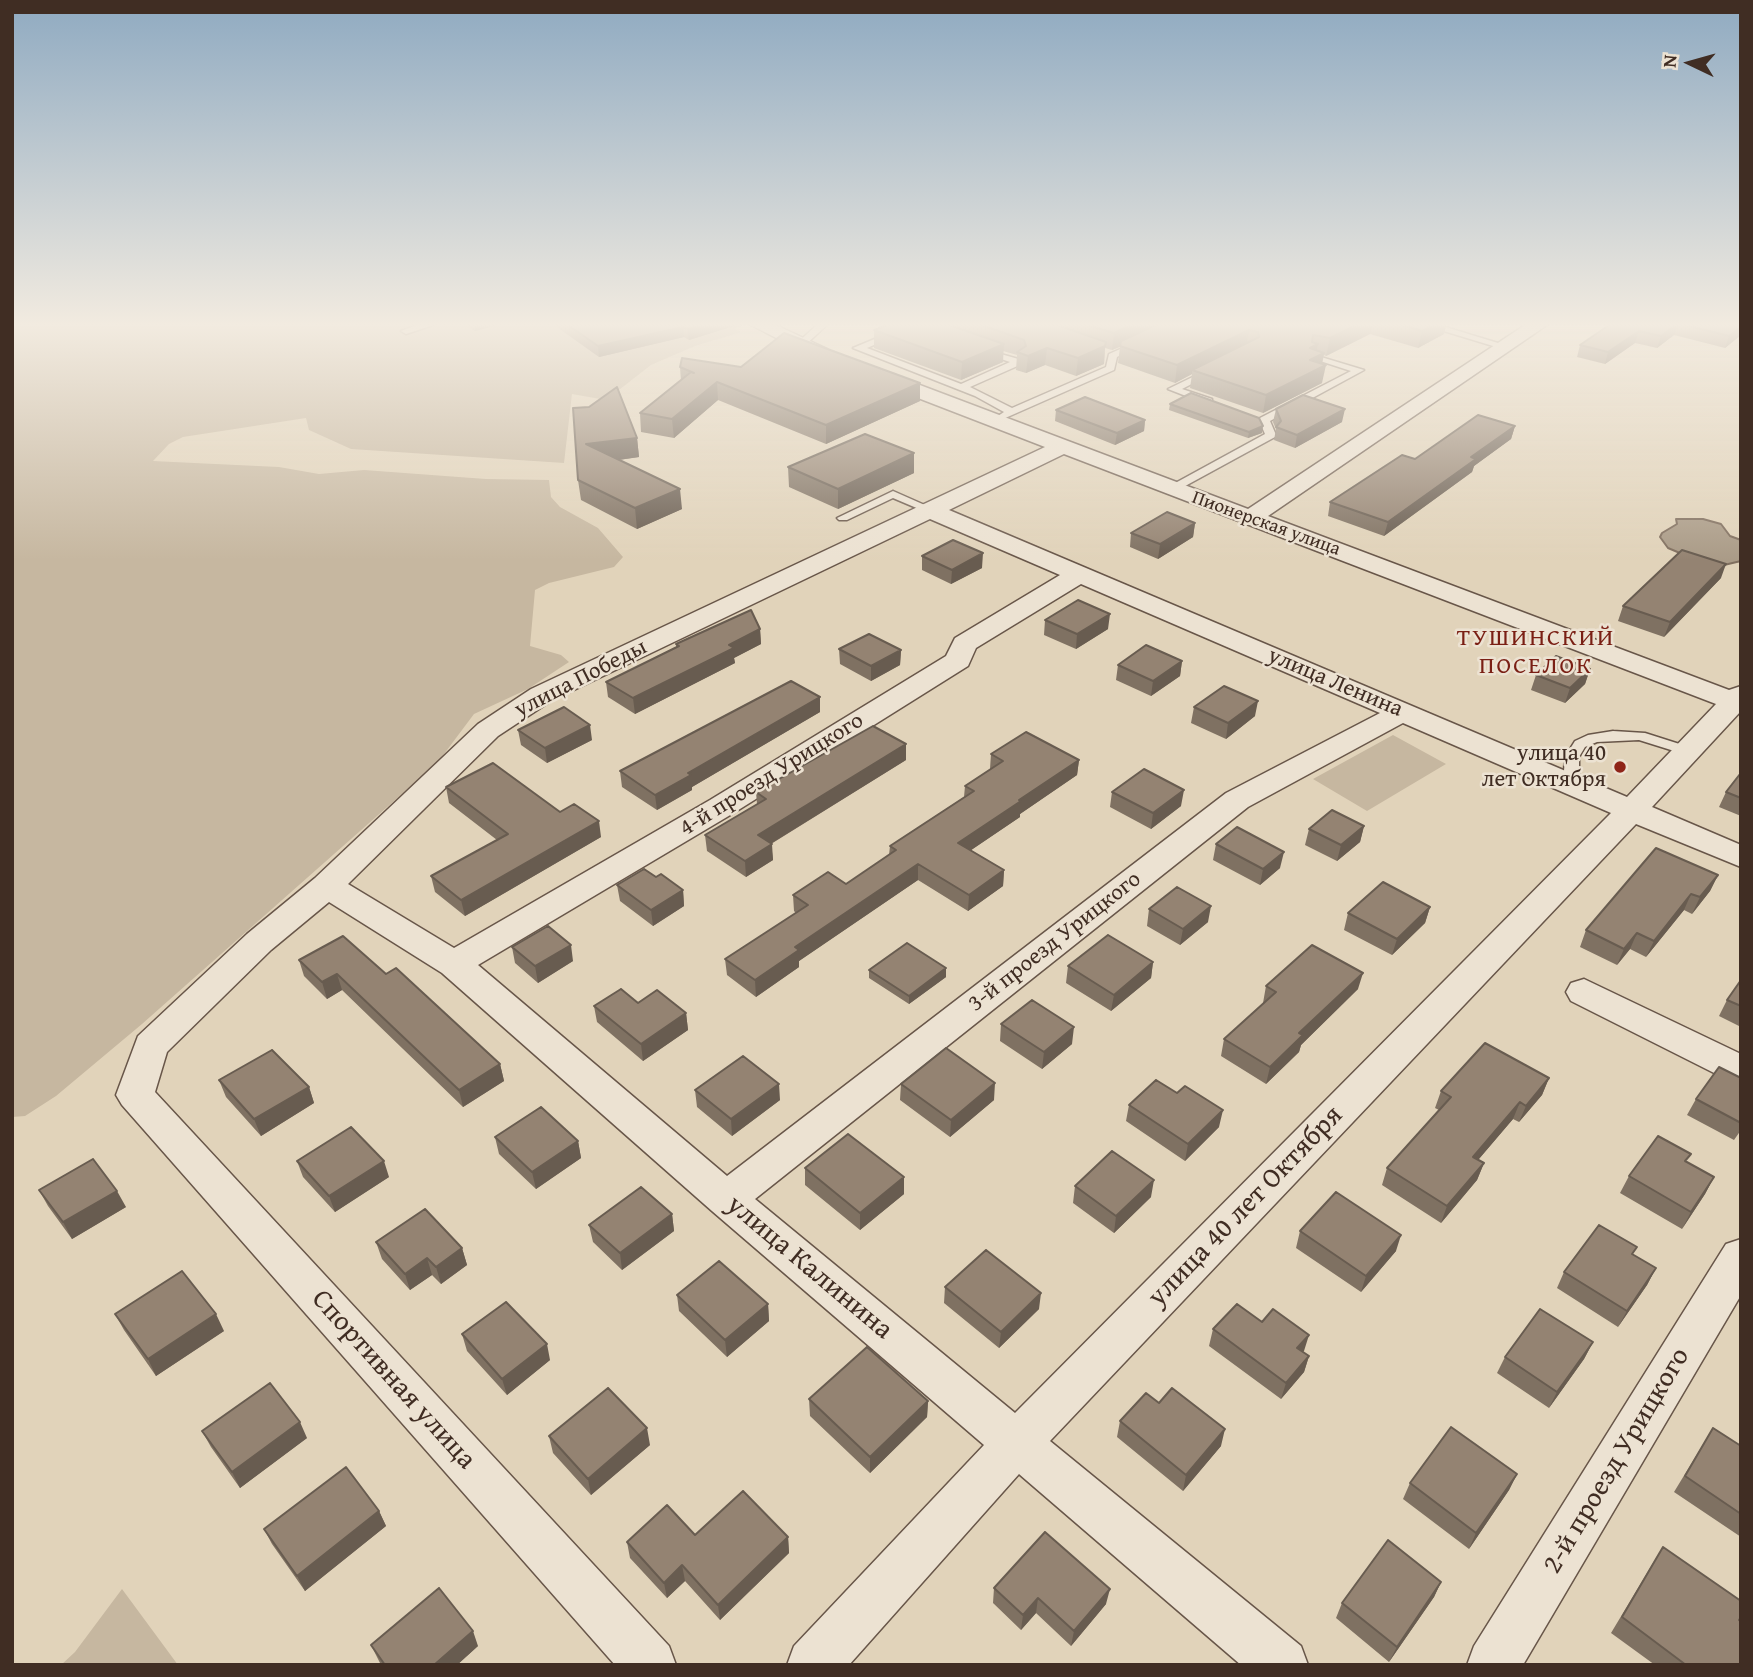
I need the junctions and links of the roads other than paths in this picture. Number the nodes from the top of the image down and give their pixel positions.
1 (967, 403) edge
2 (985, 403) edge
3 (1032, 403) edge
4 (1214, 403) edge
5 (1296, 403) edge
6 (1422, 403) edge
7 (1225, 407) edge
8 (1003, 416) junction
9 (1251, 416) edge
10 (1264, 420) junction
11 (1062, 447) junction
12 (1172, 489) junction
13 (930, 510) junction
14 (1251, 517) junction
15 (843, 518) dead end
16 (1079, 574) junction
17 (1737, 697) edge
18 (1403, 712) junction
19 (1687, 751) junction
20 (1571, 785) junction
21 (1631, 811) junction
22 (1741, 857) edge
23 (327, 886) junction
24 (454, 964) junction
25 (1584, 992) dead end
26 (1741, 1070) edge
27 (135, 1095) joint
28 (726, 1199) junction
29 (1741, 1257) edge
30 (1018, 1442) junction
31 (650, 1665) edge
32 (813, 1665) edge
33 (1282, 1665) edge
34 (1493, 1665) edge

1 - 8 street, Пионерская улица
2 - 8 lane
3 - 8 lane
4 - 7 lane
5 - 10 lane
6 - 14 street
8 - 11 street, Пионерская улица
9 - 10 lane
10 - 12 lane
11 - 12 street, Пионерская улица
11 - 13 street, улица Победы
12 - 14 street, Пионерская улица
13 - 15 lane
13 - 16 street, улица Ленина
13 - 23 street, улица Победы
14 - 17 street, Пионерская улица
16 - 18 street, улица Ленина
16 - 24 street, 4-й проезд Урицкого
17 - 19 street, улица 40 лет Октября
18 - 20 street, улица Ленина
18 - 28 street, 3-й проезд Урицкого
19 - 20 lane
19 - 21 street, улица 40 лет Октября
20 - 21 street, улица Ленина
21 - 22 street, улица Ленина
21 - 30 street, улица 40 лет Октября
23 - 24 street, улица Калинина
23 - 27 street, улица Победы
24 - 28 street, улица Калинина
25 - 26 street
27 - 31 street, Спортивная улица
28 - 30 street, улица Калинина
29 - 34 street, 2-й проезд Урицкого
30 - 32 street, улица 40 лет Октября
30 - 33 street, улица Калинина

